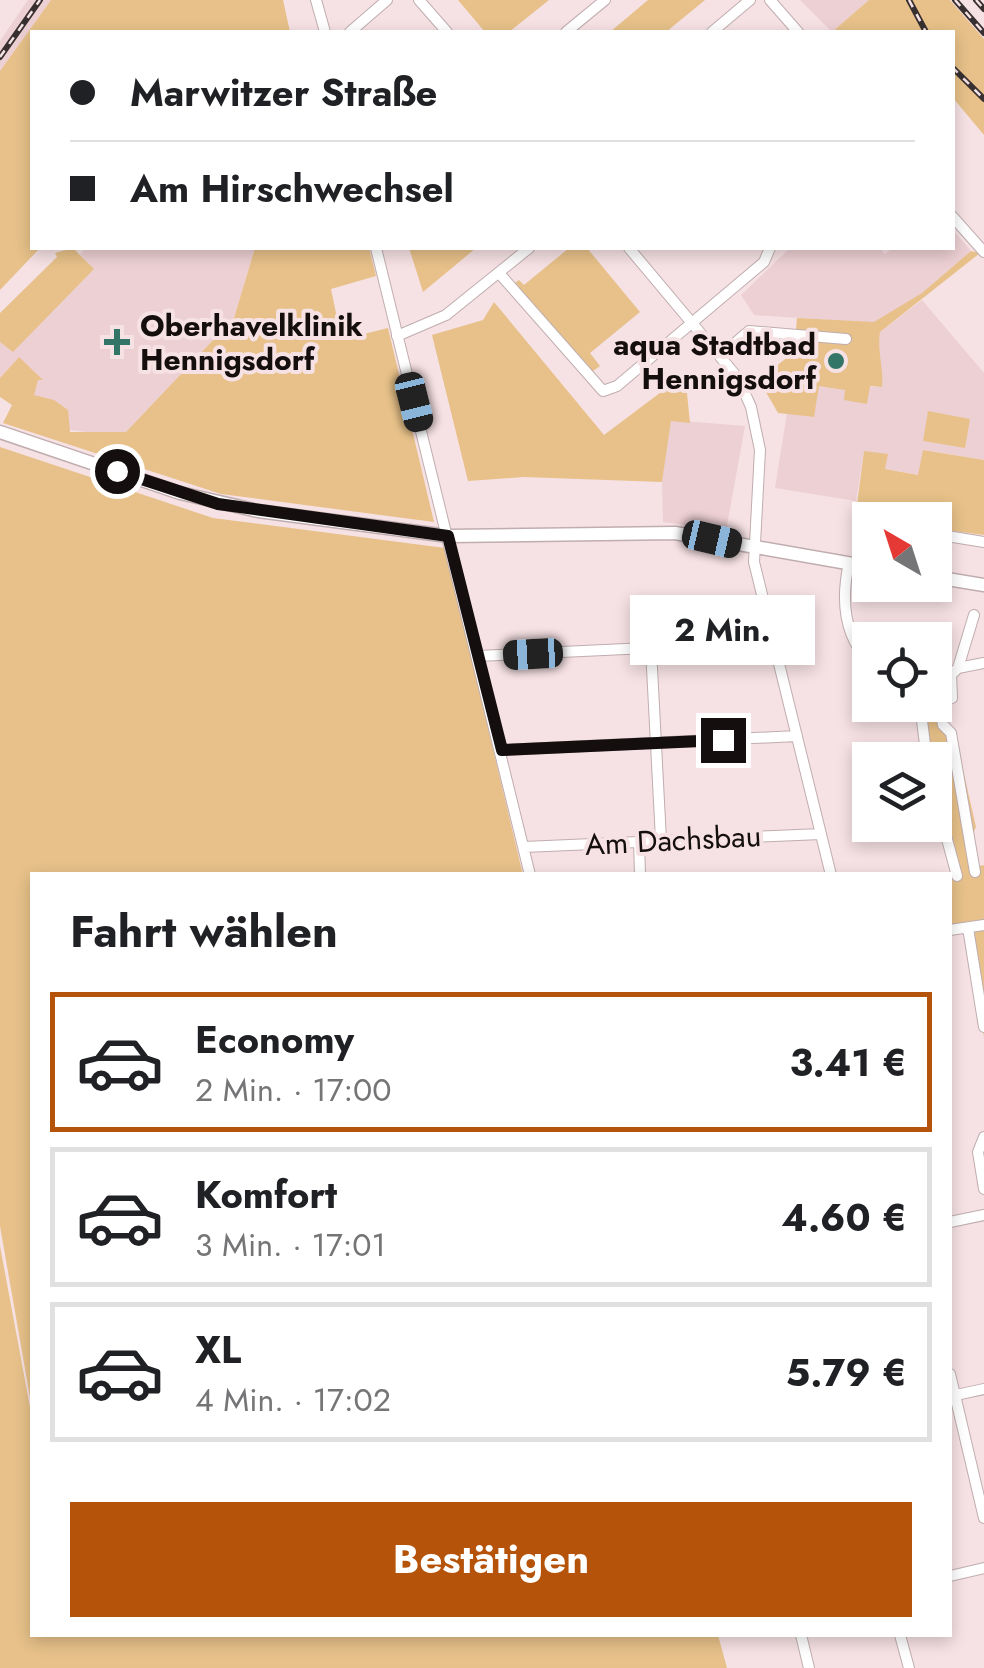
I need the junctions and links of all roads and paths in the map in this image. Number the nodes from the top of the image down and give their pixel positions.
1 (316, 0) edge
2 (388, 0) edge
3 (419, 0) edge
4 (604, 0) edge
5 (750, 0) edge
6 (770, 0) edge
7 (324, 30) edge
8 (352, 30) edge
9 (445, 30) edge
10 (568, 30) edge
11 (714, 30) edge
12 (796, 30) edge
13 (955, 219) edge
14 (376, 250) edge
15 (526, 250) edge
16 (630, 250) edge
17 (769, 250) edge
18 (984, 252) edge
19 (498, 273) junction
20 (692, 322) junction
21 (397, 336) junction
22 (846, 339) dead end
23 (720, 356) junction
24 (0, 432) edge
25 (448, 536) junction
26 (952, 537) edge
27 (984, 542) edge
28 (755, 548) junction
29 (849, 563) junction
30 (852, 563) edge
31 (952, 580) edge
32 (984, 585) edge
33 (974, 615) dead end
34 (852, 637) edge
35 (774, 642) junction
36 (651, 648) junction
37 (478, 656) junction
38 (984, 663) edge
39 (954, 671) junction
40 (952, 698) edge
41 (941, 722) edge
42 (797, 736) junction
43 (656, 742) junction
44 (502, 750) junction
45 (822, 834) junction
46 (969, 838) junction
47 (639, 840) junction
48 (661, 840) junction
49 (950, 842) edge
50 (952, 842) edge
51 (524, 847) junction
52 (529, 872) edge
53 (640, 872) edge
54 (830, 872) edge
55 (980, 875) edge
56 (953, 877) edge
57 (984, 925) edge
58 (968, 928) junction
59 (952, 930) edge
60 (984, 1027) edge
61 (984, 1137) edge
62 (984, 1189) edge
63 (984, 1215) edge
64 (952, 1222) edge
65 (952, 1381) edge
66 (984, 1388) edge
67 (956, 1395) junction
68 (984, 1518) edge
69 (984, 1568) edge
70 (952, 1576) edge
71 (801, 1637) edge
72 (901, 1637) edge
73 (809, 1668) edge
74 (909, 1668) edge

1 - 7 street
2 - 8 street
3 - 9 street
4 - 10 street
5 - 11 street
6 - 12 street
13 - 18 street
14 - 21 street
15 - 19 street
16 - 20 street
17 - 20 street
19 - 20 street
19 - 21 street
20 - 23 street
21 - 25 street
22 - 23 street
23 - 28 street
24 - 25 main road
25 - 28 main road
25 - 37 street
26 - 27 street
28 - 29 main road
28 - 35 street
29 - 30 main road
29 - 34 street
31 - 32 main road
33 - 39 street
35 - 36 street
35 - 42 street
36 - 37 street
36 - 43 street
37 - 44 street
38 - 39 street
39 - 40 street
41 - 46 street
42 - 43 street
42 - 45 street
43 - 44 street
43 - 48 street
44 - 51 street
45 - 48 street, Am Dachsbau
45 - 54 street
46 - 50 street
46 - 55 street
47 - 48 street, Am Dachsbau
47 - 51 street, Am Dachsbau
47 - 53 street
49 - 56 street
51 - 52 street
55 - 56 street
57 - 58 street
58 - 59 street
58 - 60 street
61 - 62 street
63 - 64 street
65 - 67 street
66 - 67 street
67 - 68 street
69 - 70 street
71 - 73 street
72 - 74 street

